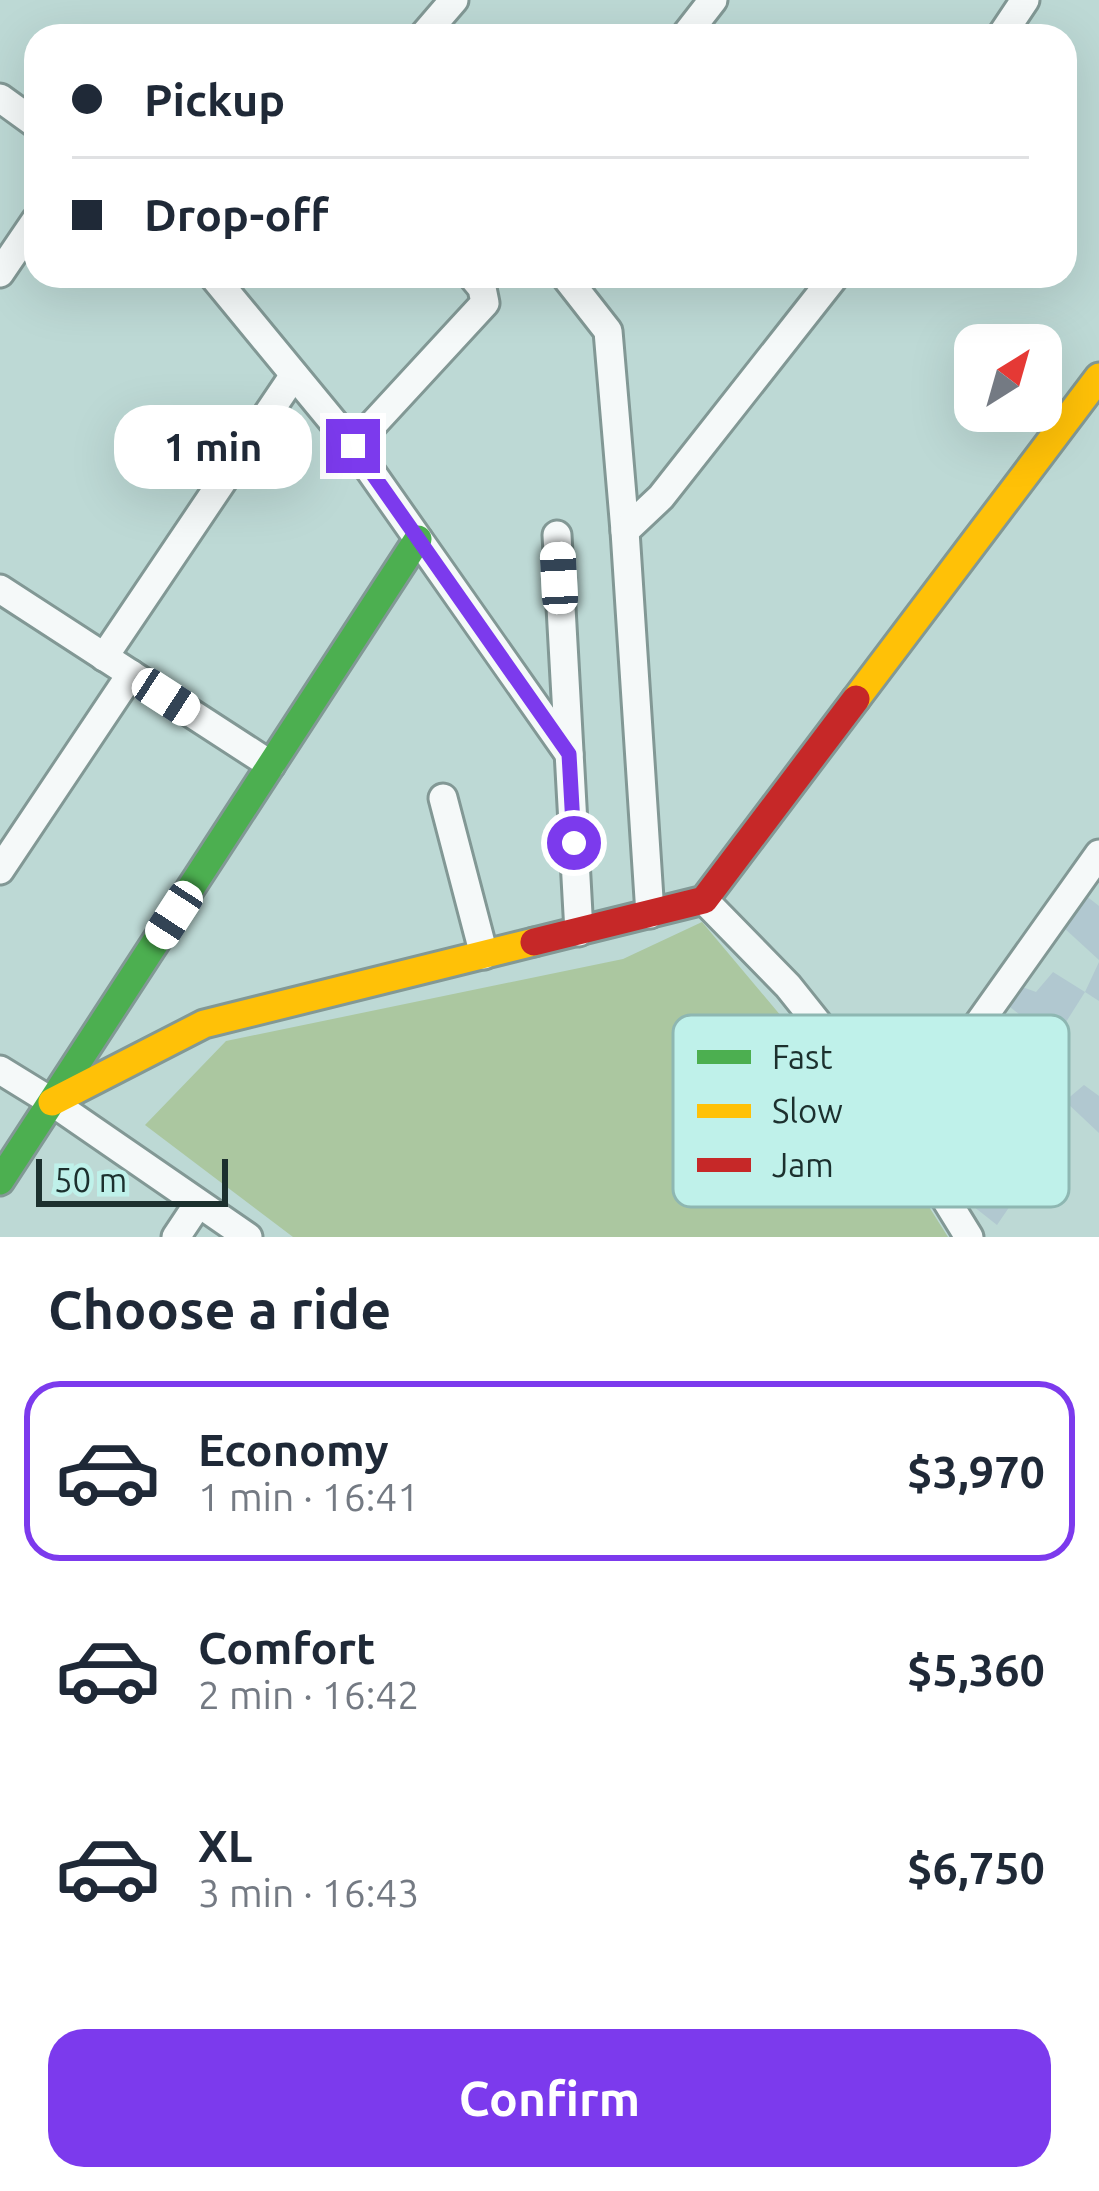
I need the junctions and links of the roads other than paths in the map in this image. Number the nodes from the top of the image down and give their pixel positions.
1 (454, 0) edge
2 (713, 0) edge
3 (433, 24) edge
4 (694, 24) edge
5 (24, 238) edge
6 (0, 273) edge
7 (223, 288) edge
8 (482, 288) edge
9 (574, 288) edge
10 (826, 288) edge
11 (295, 375) junction
12 (1099, 377) edge
13 (353, 446) junction
14 (625, 531) junction
15 (556, 535) dead end
16 (418, 539) junction
17 (0, 589) edge
18 (104, 657) junction
19 (131, 674) junction
20 (569, 754) junction
21 (271, 765) junction
22 (442, 798) dead end
23 (1099, 854) edge
24 (0, 870) edge
25 (704, 900) junction
26 (650, 914) junction
27 (579, 932) junction
28 (484, 955) junction
29 (811, 1015) edge
30 (985, 1015) edge
31 (0, 1070) edge
32 (52, 1102) junction
33 (0, 1180) edge
34 (198, 1204) junction
35 (950, 1207) edge
36 (176, 1237) edge
37 (248, 1237) edge
38 (969, 1237) edge

1 - 3 street
2 - 4 street
5 - 6 street
7 - 11 street
8 - 13 street
9 - 14 street
10 - 14 street
11 - 13 street
11 - 18 street
12 - 25 street
13 - 16 street
14 - 26 street
15 - 20 street
16 - 20 street
16 - 21 street
17 - 18 street
18 - 19 street
19 - 21 street
19 - 24 street
20 - 27 street
21 - 32 street
22 - 28 street
23 - 30 street
25 - 26 street
25 - 29 street
26 - 27 street
27 - 28 street
28 - 32 street
31 - 32 street
32 - 33 street
32 - 34 street
34 - 36 street
34 - 37 street
35 - 38 street

